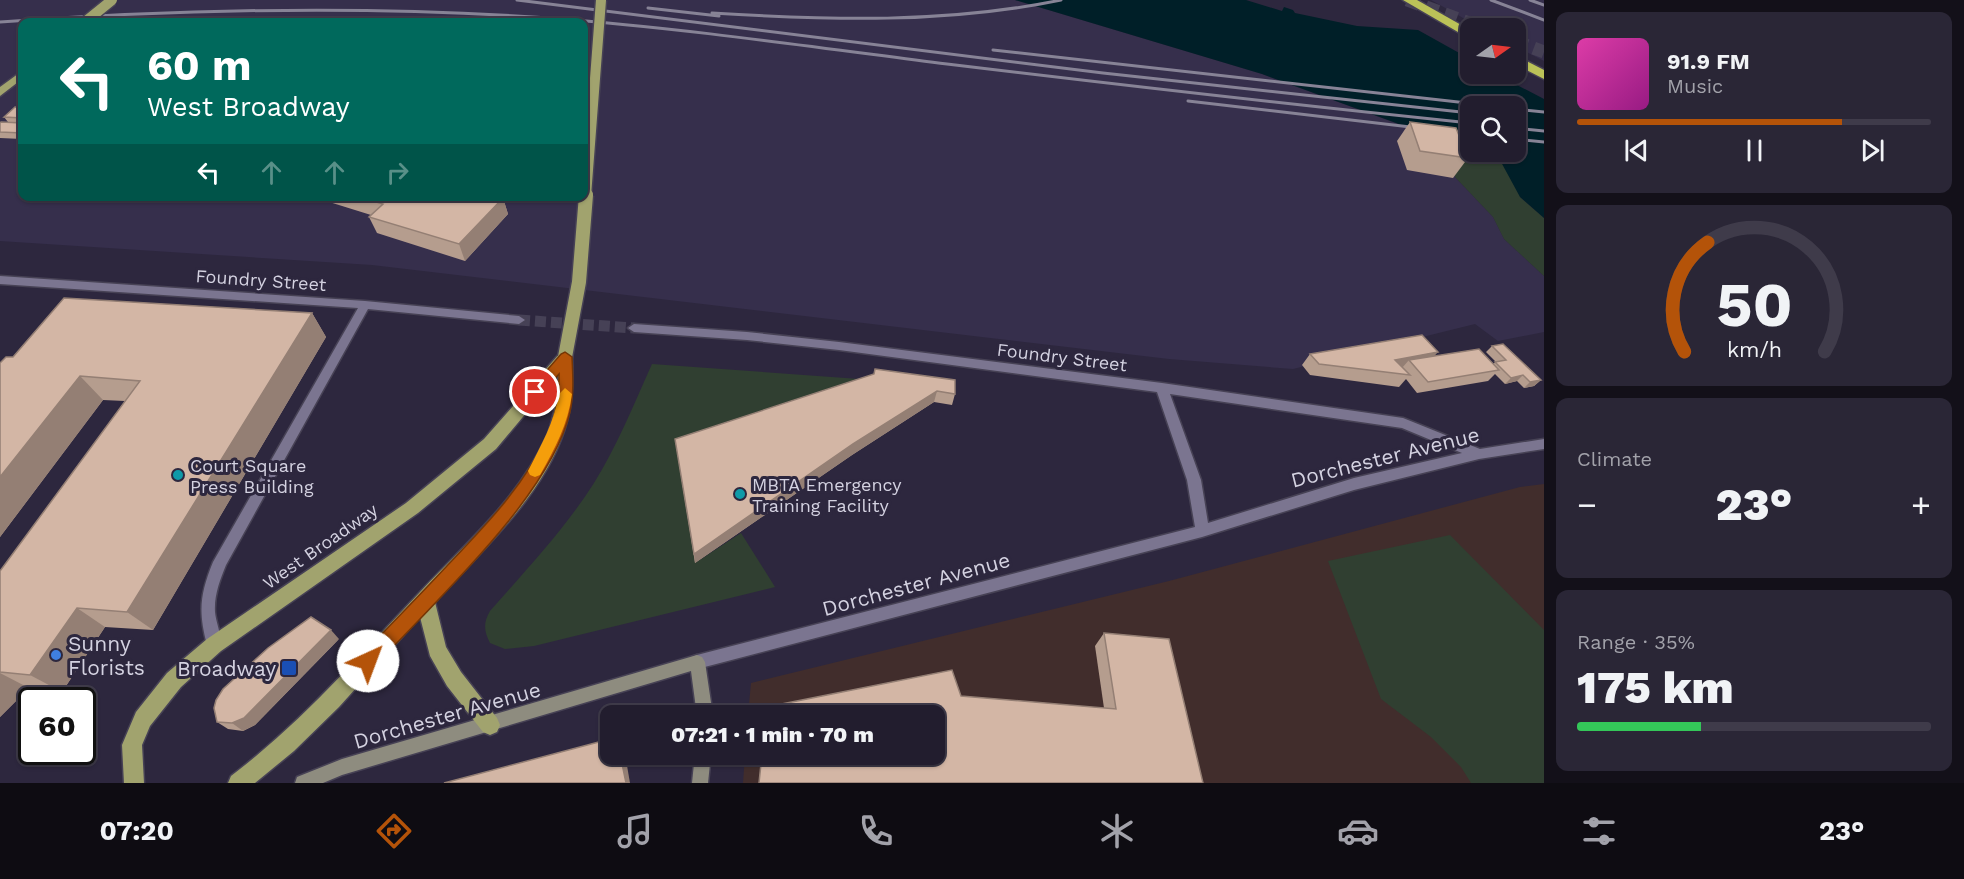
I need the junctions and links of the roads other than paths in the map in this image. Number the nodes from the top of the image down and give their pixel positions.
1 (112, 0) edge
2 (601, 0) edge
3 (1409, 0) edge
4 (90, 18) edge
5 (1460, 29) edge
6 (1526, 65) edge
7 (1544, 75) edge
8 (18, 77) edge
9 (0, 93) edge
10 (588, 167) edge
11 (585, 201) edge
12 (0, 280) edge
13 (365, 305) junction
14 (519, 320) tunnel mouth
15 (634, 328) tunnel mouth
16 (565, 357) junction
17 (1162, 388) junction
18 (1544, 444) edge
19 (1479, 454) junction
20 (1202, 531) junction
21 (425, 598) junction
22 (214, 645) junction
23 (697, 663) junction
24 (703, 705) edge
25 (490, 725) junction
26 (702, 765) edge
27 (134, 783) edge
28 (238, 783) edge
29 (303, 783) edge
30 (700, 783) edge

1 - 4 main road, bridge
2 - 10 main road, bridge
3 - 5 highway
6 - 7 highway
8 - 9 main road
11 - 16 main road, bridge
12 - 13 street, Foundry Street
13 - 14 street, Foundry Street
13 - 22 street
15 - 17 street, Foundry Street
16 - 21 main road
16 - 22 main road, West Broadway
17 - 19 street, Foundry Street
17 - 20 street
18 - 19 street, Dorchester Avenue
19 - 20 street, Dorchester Avenue
20 - 23 street, Dorchester Avenue
21 - 25 main road
21 - 28 main road
22 - 27 main road, West Broadway
23 - 24 main road
23 - 25 main road, Dorchester Avenue
25 - 29 main road, Dorchester Avenue
26 - 30 main road

